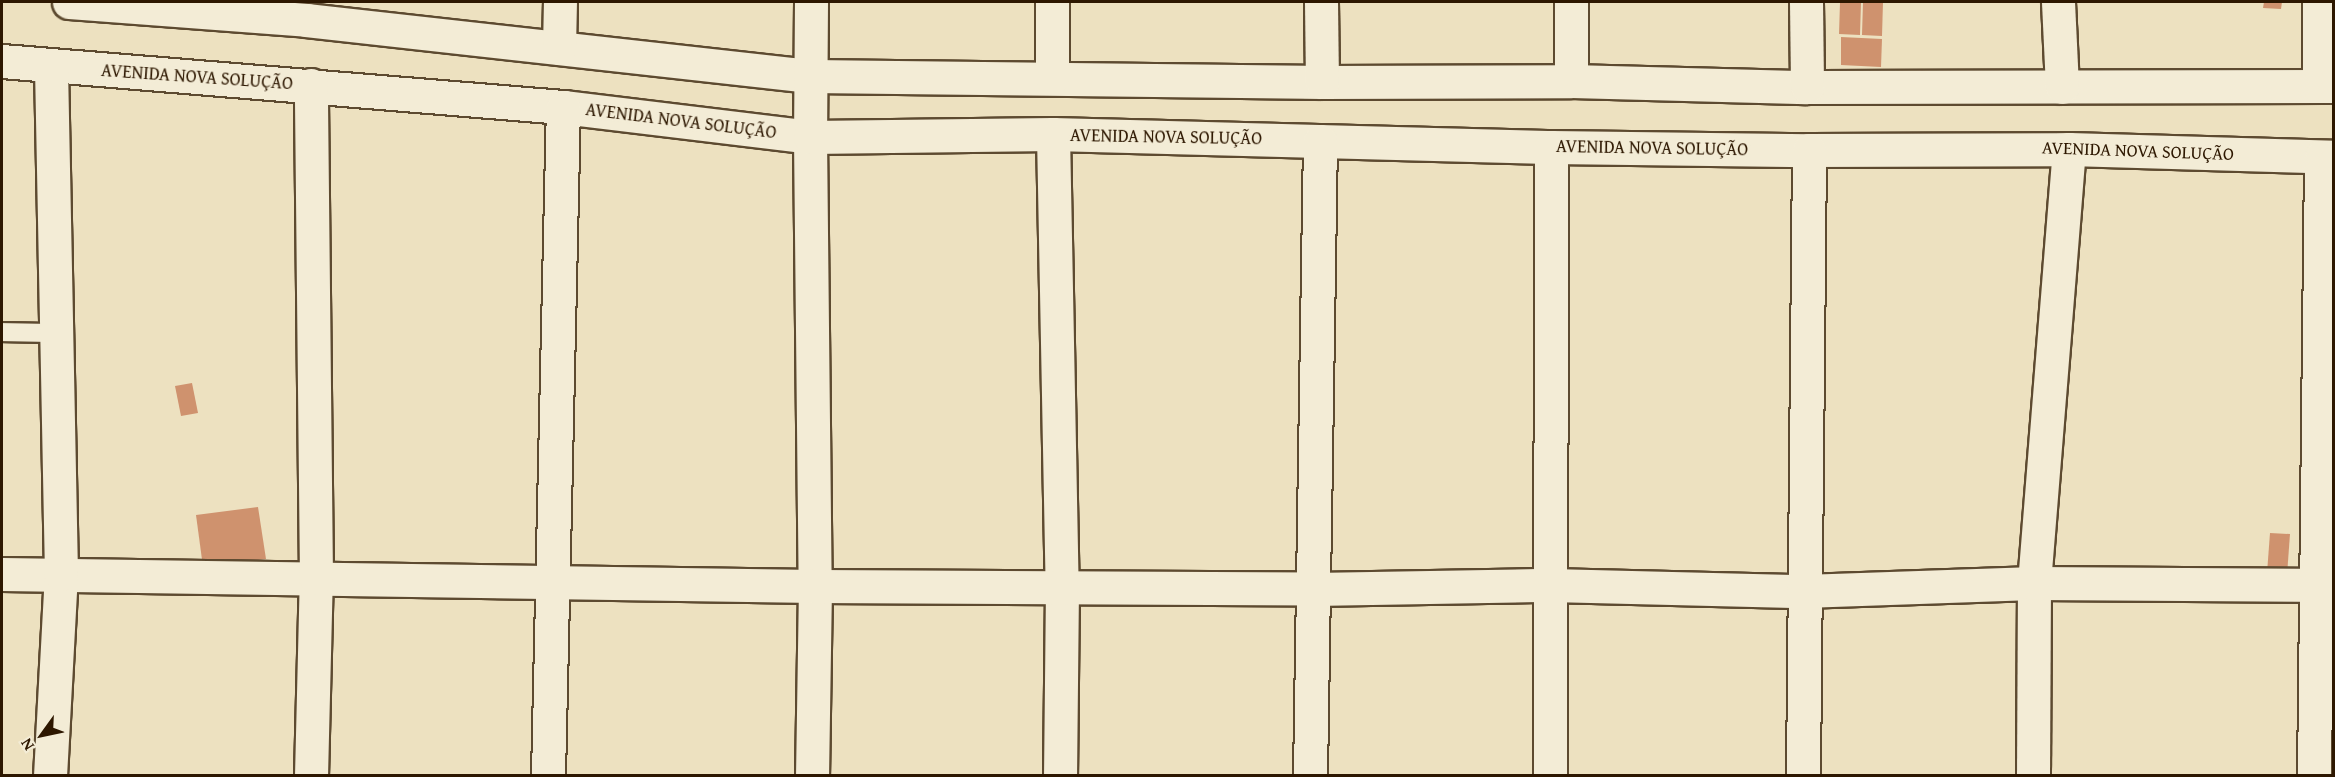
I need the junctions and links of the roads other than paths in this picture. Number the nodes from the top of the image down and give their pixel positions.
1 (69, 2) edge
2 (560, 2) edge
3 (812, 2) edge
4 (1052, 2) edge
5 (1321, 2) edge
6 (1571, 2) edge
7 (1806, 2) edge
8 (2058, 2) edge
9 (2319, 2) edge
10 (306, 11) edge
11 (560, 48) junction
12 (2, 61) edge
13 (51, 66) junction
14 (810, 76) junction
15 (1052, 78) junction
16 (1571, 81) junction
17 (1322, 82) junction
18 (311, 85) junction
19 (2326, 86) edge
20 (1806, 87) junction
21 (2062, 87) junction
22 (563, 107) junction
23 (1053, 134) junction
24 (810, 137) junction
25 (1320, 141) junction
26 (1551, 147) junction
27 (2069, 148) junction
28 (1809, 150) junction
29 (2327, 157) edge
30 (2, 332) edge
31 (56, 333) junction
32 (2, 574) edge
33 (61, 574) junction
34 (316, 578) junction
35 (552, 582) junction
36 (2034, 583) junction
37 (1550, 585) junction
38 (2325, 585) edge
39 (815, 586) junction
40 (1062, 587) junction
41 (1313, 589) junction
42 (1803, 591) junction
43 (50, 776) edge
44 (311, 776) edge
45 (548, 776) edge
46 (812, 776) edge
47 (1060, 776) edge
48 (1310, 776) edge
49 (1550, 776) edge
50 (1803, 776) edge
51 (2033, 776) edge
52 (2313, 776) edge

1 - 10 street
2 - 11 street
3 - 14 street
4 - 15 street
5 - 17 street
6 - 16 street
7 - 20 street
8 - 21 street
9 - 19 street
10 - 11 street
11 - 14 street
12 - 13 street, AVENIDA NOVA SOLUÇÃO
13 - 18 street, AVENIDA NOVA SOLUÇÃO
13 - 31 street
14 - 15 street
14 - 24 street
15 - 17 street
16 - 17 street
16 - 20 street
18 - 22 street, AVENIDA NOVA SOLUÇÃO
18 - 34 street
19 - 21 street
20 - 21 street
22 - 24 street, AVENIDA NOVA SOLUÇÃO
22 - 35 street
23 - 24 street, AVENIDA NOVA SOLUÇÃO
23 - 25 street, AVENIDA NOVA SOLUÇÃO
23 - 40 street
24 - 39 street
25 - 26 street, AVENIDA NOVA SOLUÇÃO
25 - 41 street
26 - 28 street, AVENIDA NOVA SOLUÇÃO
26 - 37 street
27 - 28 street, AVENIDA NOVA SOLUÇÃO
27 - 29 street, AVENIDA NOVA SOLUÇÃO
27 - 36 street
28 - 42 street
29 - 38 street
30 - 31 lane
31 - 33 street
32 - 33 street
33 - 34 street
33 - 43 street
34 - 35 street
34 - 44 street
35 - 39 street
35 - 45 street
36 - 38 street
36 - 42 street
36 - 51 street
37 - 41 street
37 - 42 street
37 - 49 street
38 - 52 street
39 - 40 street
39 - 46 street
40 - 41 street
40 - 47 street
41 - 48 street
42 - 50 street

